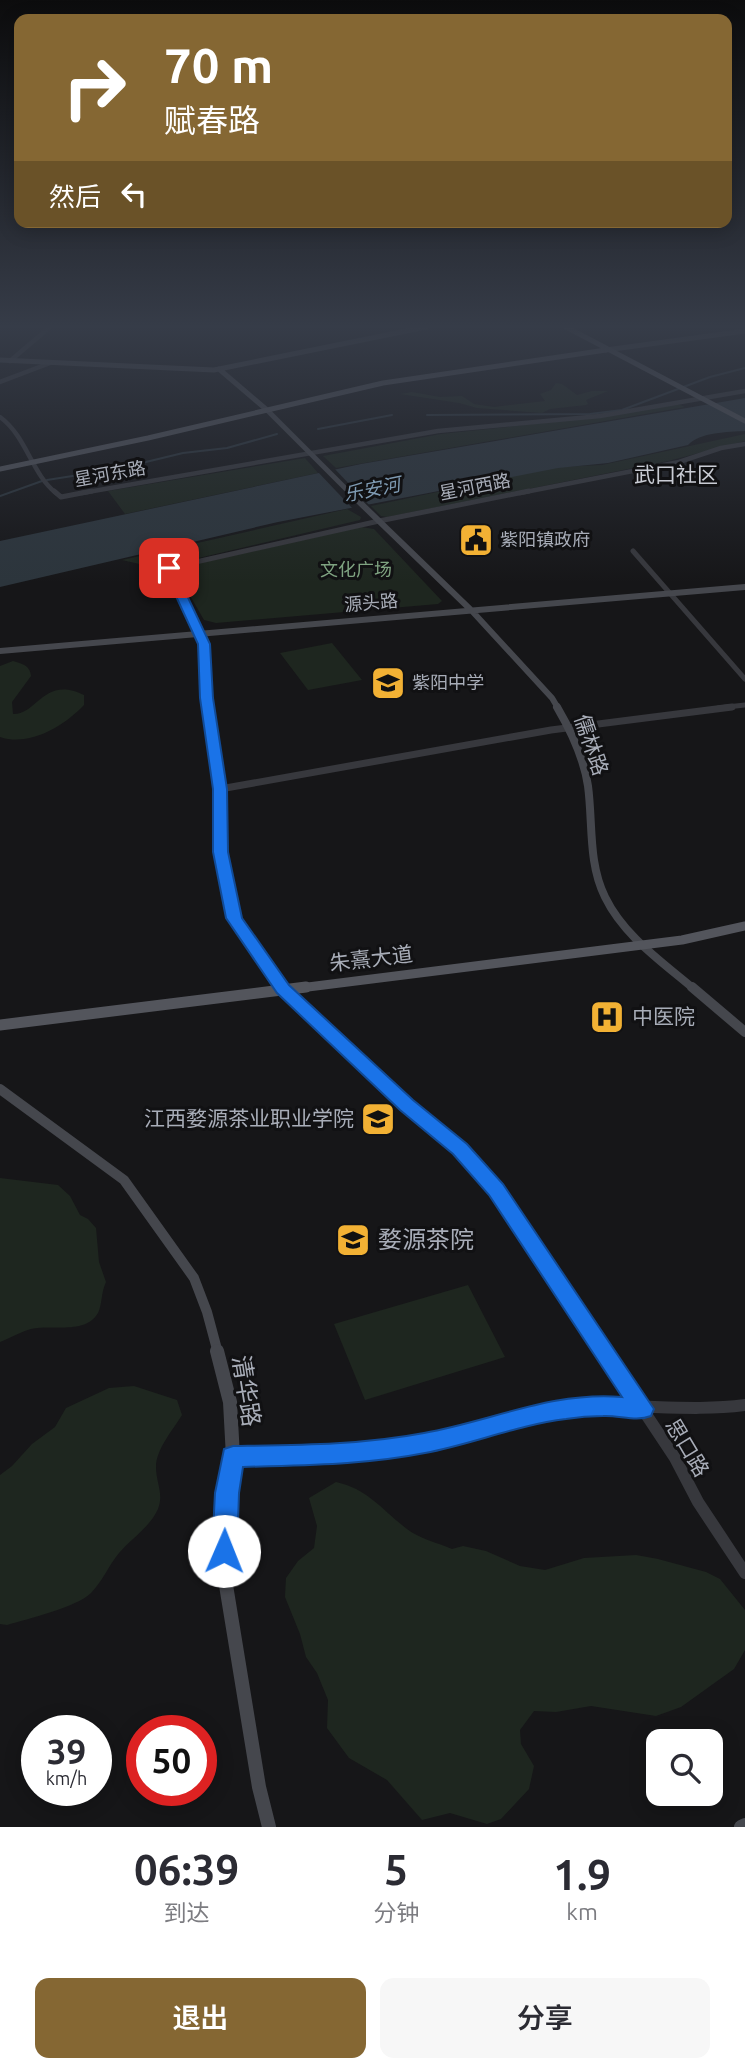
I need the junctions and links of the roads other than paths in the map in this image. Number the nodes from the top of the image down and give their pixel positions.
1 (257, 412) edge
2 (269, 412) edge
3 (626, 412) edge
4 (728, 412) edge
5 (0, 418) edge
6 (745, 421) edge
7 (745, 444) edge
8 (312, 453) junction
9 (33, 464) junction
10 (0, 470) edge
11 (379, 521) junction
12 (633, 551) dead end
13 (169, 568) joint
14 (745, 587) edge
15 (668, 593) junction
16 (472, 611) junction
17 (201, 632) junction
18 (0, 651) edge
19 (745, 679) edge
20 (745, 705) edge
21 (569, 727) junction
22 (220, 789) junction
23 (745, 926) edge
24 (642, 944) junction
25 (283, 989) junction
26 (0, 1025) edge
27 (745, 1032) edge
28 (0, 1089) edge
29 (745, 1405) edge
30 (643, 1409) junction
31 (233, 1457) junction
32 (745, 1573) edge
33 (269, 1827) edge

1 - 9 main road
2 - 8 main road, 儒林路
3 - 8 street, 星河东路
4 - 6 main road
5 - 9 street
7 - 11 street, 星河西路
8 - 9 street, 星河东路
8 - 11 main road, 儒林路
9 - 10 main road
11 - 13 street, 星河西路
11 - 16 main road, 儒林路
12 - 15 street
13 - 17 street, 思口路
14 - 15 main road, 源头路
15 - 16 main road, 源头路
15 - 19 street
16 - 17 main road, 源头路
16 - 21 main road, 儒林路
17 - 18 main road, 源头路
17 - 22 street, 思口路
20 - 21 street
21 - 22 street
21 - 24 main road, 儒林路
22 - 25 street, 思口路
23 - 24 main road, 朱熹大道
24 - 25 main road, 朱熹大道
24 - 27 main road, 儒林路
25 - 26 main road, 朱熹大道
25 - 30 street, 思口路
28 - 31 main road, 清华路
29 - 30 street
30 - 31 street
30 - 32 street, 思口路
31 - 33 main road, 清华路

